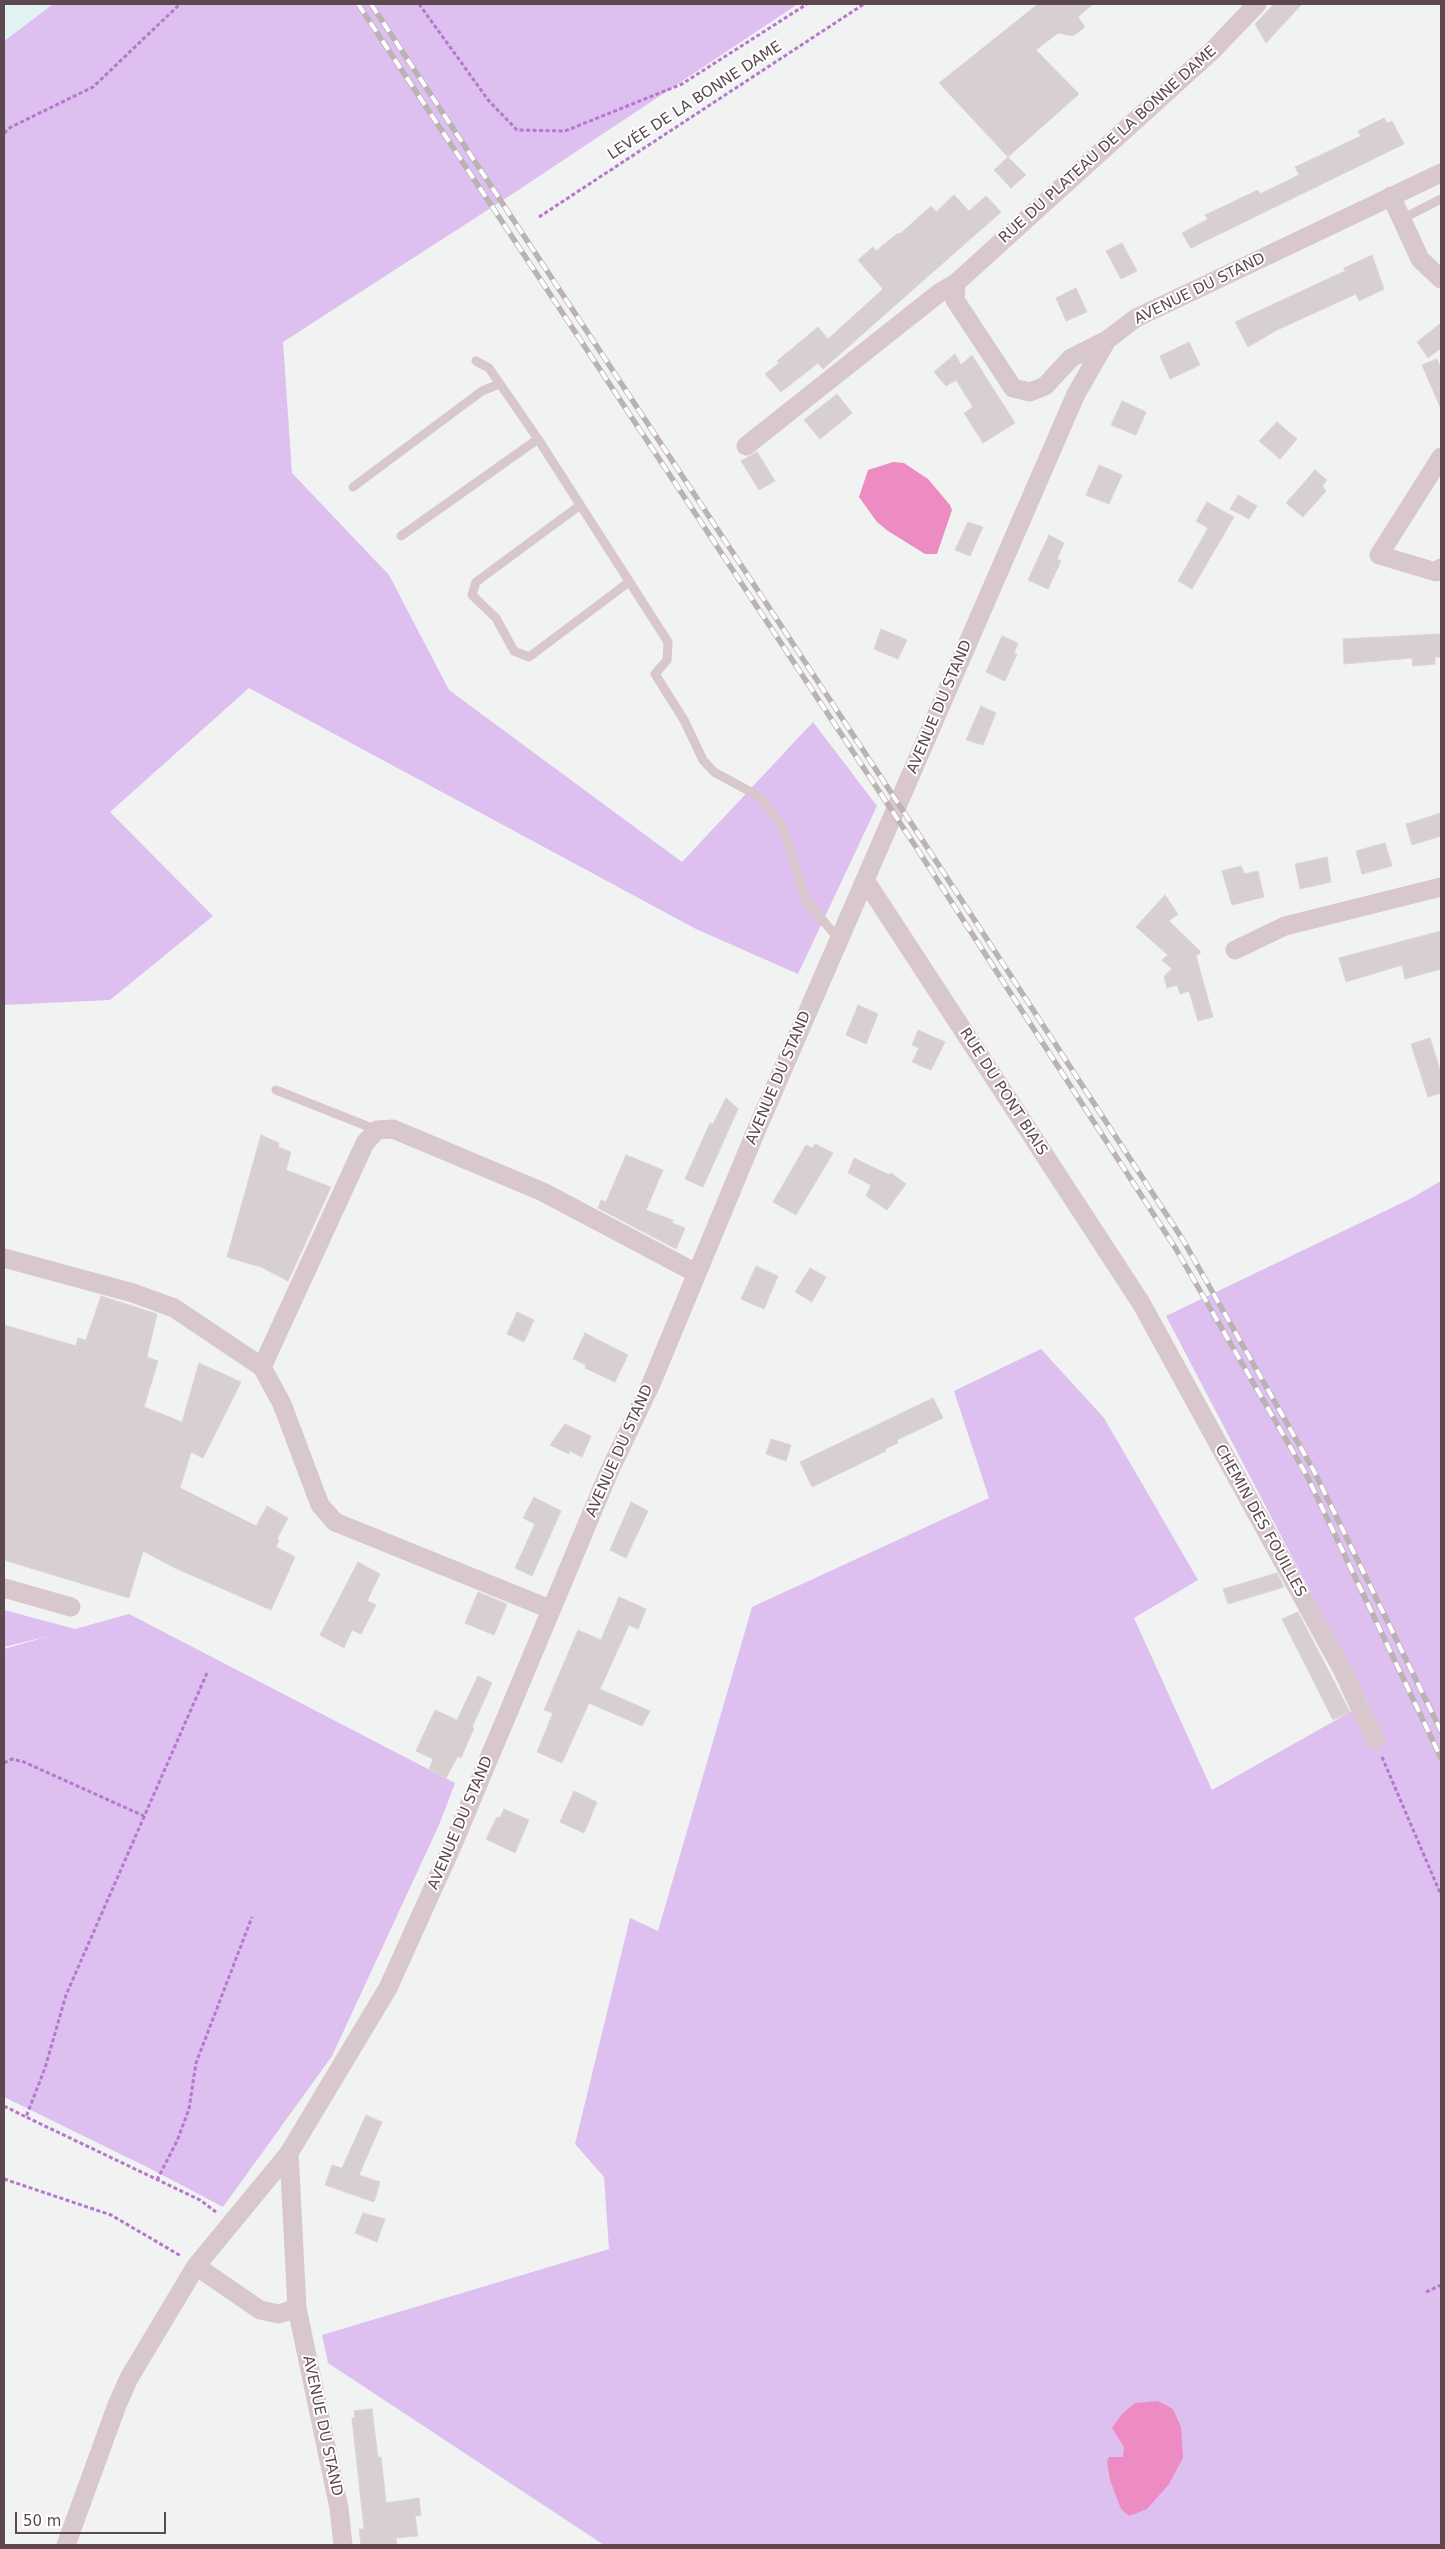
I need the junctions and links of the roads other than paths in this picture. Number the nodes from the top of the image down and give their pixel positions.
1 (1257, 4) edge
2 (1441, 173) edge
3 (1391, 196) junction
4 (1441, 199) edge
5 (1402, 219) junction
6 (1441, 279) edge
7 (956, 283) junction
8 (1107, 340) junction
9 (476, 361) dead end
10 (499, 384) junction
11 (538, 439) junction
12 (746, 446) dead end
13 (1441, 457) edge
14 (353, 487) dead end
15 (579, 506) junction
16 (401, 536) dead end
17 (1441, 568) edge
18 (629, 582) junction
19 (865, 880) junction
20 (1441, 887) edge
21 (839, 940) junction
22 (1235, 950) dead end
23 (276, 1090) dead end
24 (377, 1130) junction
25 (4, 1258) edge
26 (696, 1273) junction
27 (1141, 1303) joint
28 (262, 1367) junction
29 (4, 1588) edge
30 (72, 1607) dead end
31 (550, 1609) junction
32 (1375, 1740) road end
33 (289, 2153) junction
34 (196, 2266) junction
35 (297, 2308) junction
36 (66, 2545) edge
37 (343, 2545) edge

1 - 7 street, RUE DU PLATEAU DE LA BONNE DAME
2 - 3 street, AVENUE DU STAND
3 - 5 street
3 - 8 street, AVENUE DU STAND
4 - 5 lane
5 - 6 street
7 - 8 street
7 - 12 street, RUE DU PLATEAU DE LA BONNE DAME
8 - 19 street, AVENUE DU STAND
9 - 10 lane
10 - 11 lane
10 - 14 lane
11 - 15 lane
11 - 16 lane
13 - 17 street
15 - 18 lane
15 - 18 lane
18 - 21 lane
19 - 21 street, AVENUE DU STAND
19 - 27 street, RUE DU PONT BIAIS
20 - 22 street
21 - 26 street, AVENUE DU STAND
23 - 24 lane
24 - 26 street
24 - 28 street
25 - 28 street
26 - 31 street, AVENUE DU STAND
27 - 32 street, CHEMIN DES FOUILLES
28 - 31 street
29 - 30 street
31 - 33 street, AVENUE DU STAND
33 - 34 street, AVENUE DU STAND
33 - 35 street, AVENUE DU STAND
34 - 35 street
34 - 36 street, AVENUE DU STAND
35 - 37 street, AVENUE DU STAND

